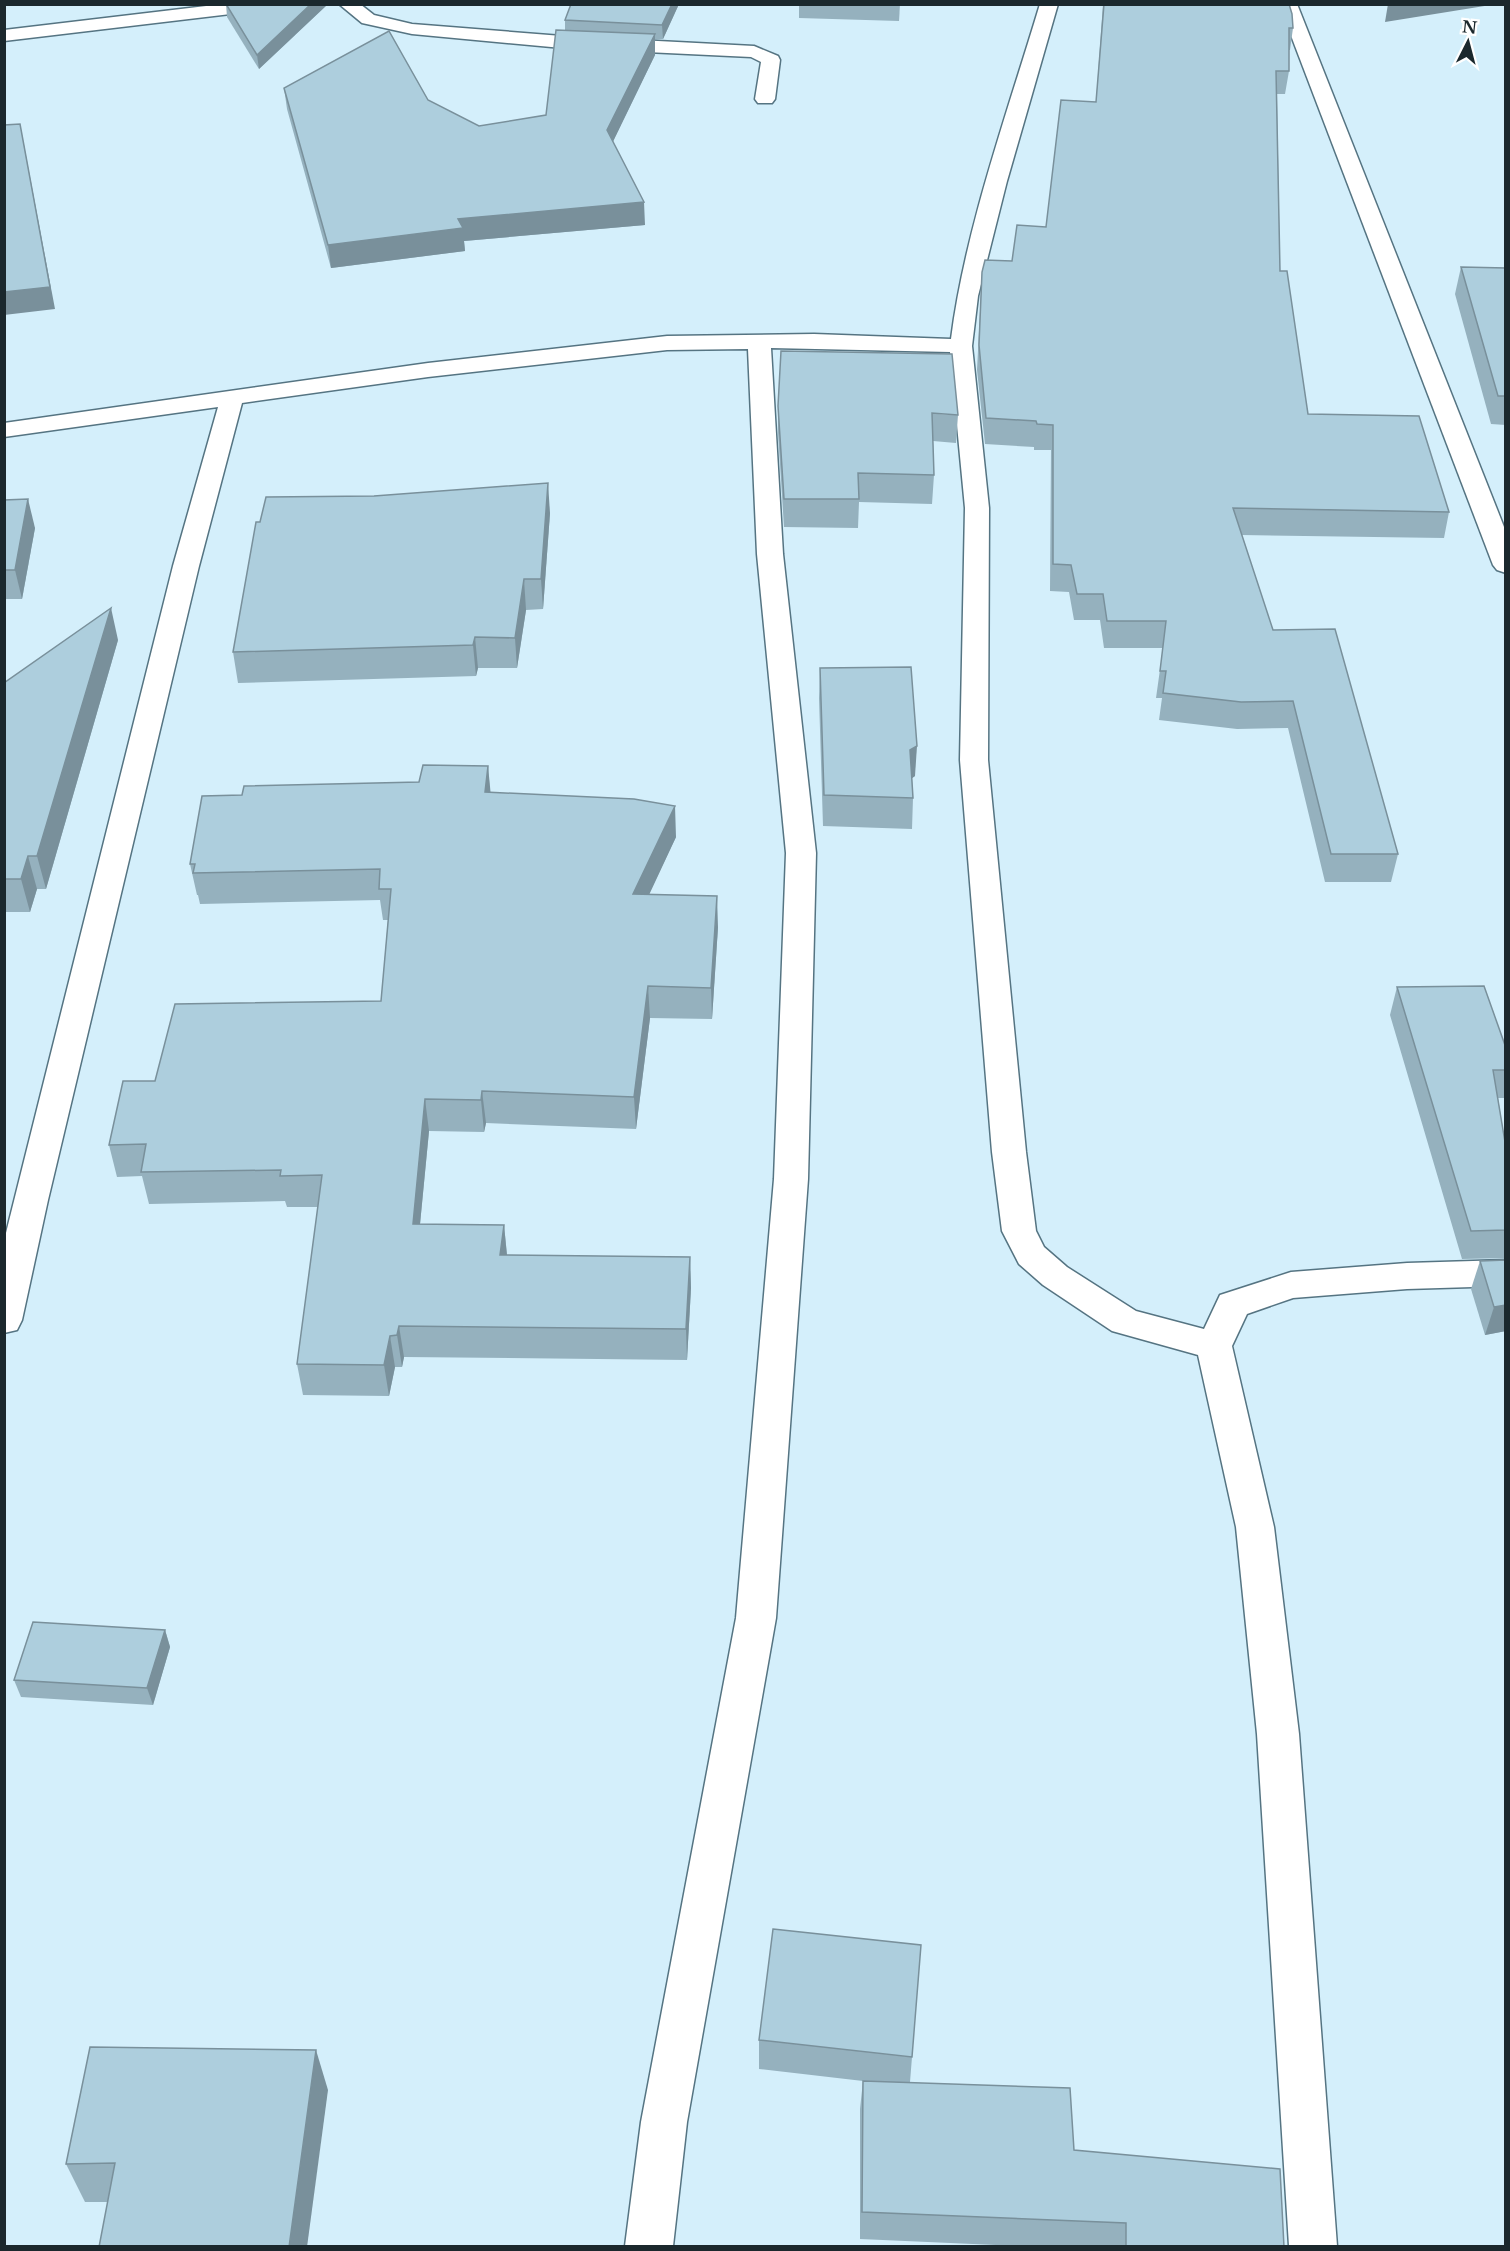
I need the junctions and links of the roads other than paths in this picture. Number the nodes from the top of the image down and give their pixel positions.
1 (273, 4) edge
2 (348, 4) edge
3 (1048, 4) edge
4 (1288, 4) edge
5 (229, 7) edge
6 (4, 36) edge
7 (765, 99) dead end
8 (759, 342) junction
9 (961, 346) junction
10 (232, 399) junction
11 (4, 430) edge
12 (1506, 565) edge
13 (1506, 1273) edge
14 (4, 1320) edge
15 (1214, 1346) junction
16 (649, 2247) edge
17 (1313, 2247) edge

1 - 5 street
2 - 7 street
3 - 9 street
4 - 12 street
5 - 6 street
8 - 9 street
8 - 10 street
8 - 16 street
9 - 15 street
10 - 11 street
10 - 14 street
13 - 15 street
15 - 17 street

